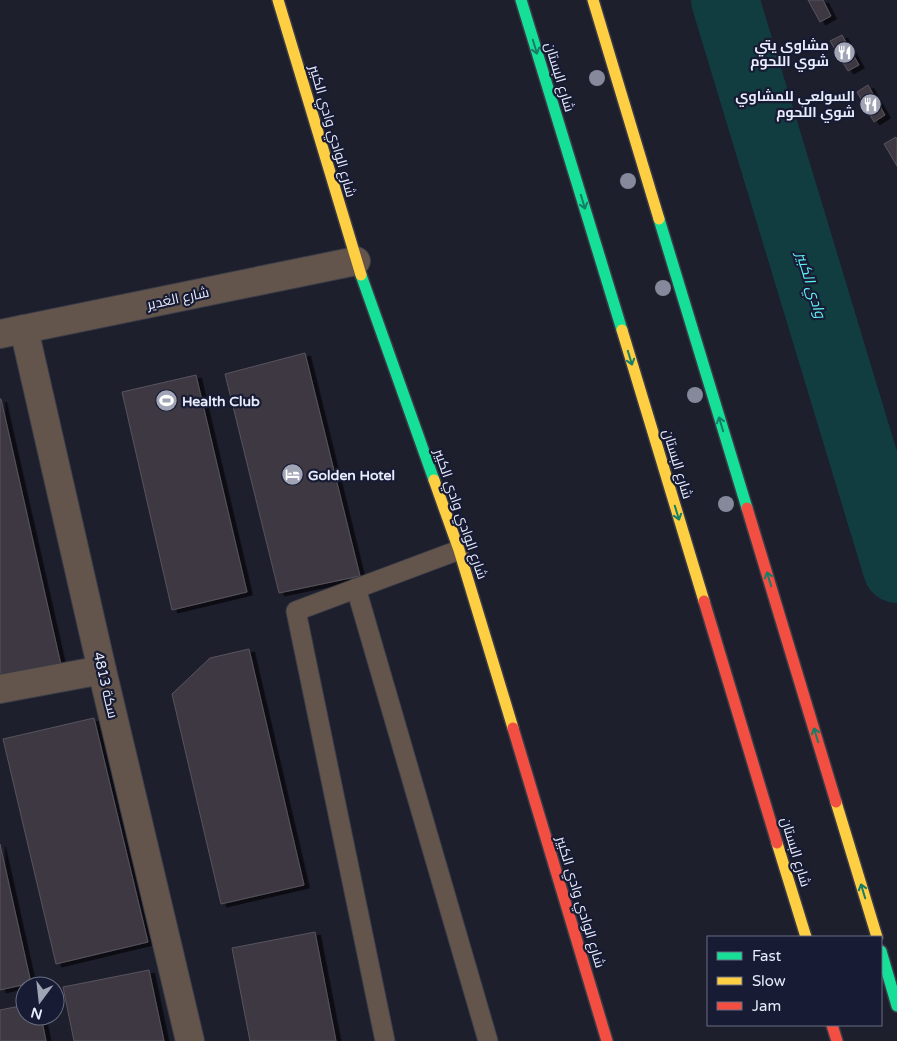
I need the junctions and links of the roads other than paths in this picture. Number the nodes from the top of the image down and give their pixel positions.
1 (278, 0) edge
2 (521, 0) edge
3 (593, 0) edge
4 (356, 261) junction
5 (12, 332) edge
6 (459, 550) junction
7 (356, 588) junction
8 (102, 670) junction
9 (0, 689) edge
10 (806, 936) edge
11 (876, 936) edge
12 (882, 954) edge
13 (897, 1006) edge
14 (832, 1026) edge
15 (190, 1041) edge
16 (385, 1041) edge
17 (488, 1041) edge
18 (607, 1041) edge
19 (837, 1041) edge

1 - 4 main road, شارع الوادي وادي الكبير
2 -> 10 main road, شارع البستان
11 -> 3 main road
4 - 5 street, شارع الغدير
4 - 6 main road, شارع الوادي وادي الكبير
5 - 8 street, سكة 4813
6 - 7 lane
6 - 18 main road, شارع الوادي وادي الكبير
7 - 16 lane
7 - 17 lane
8 - 9 street
8 - 15 street, سكة 4813
12 - 13 main road
14 - 19 main road

